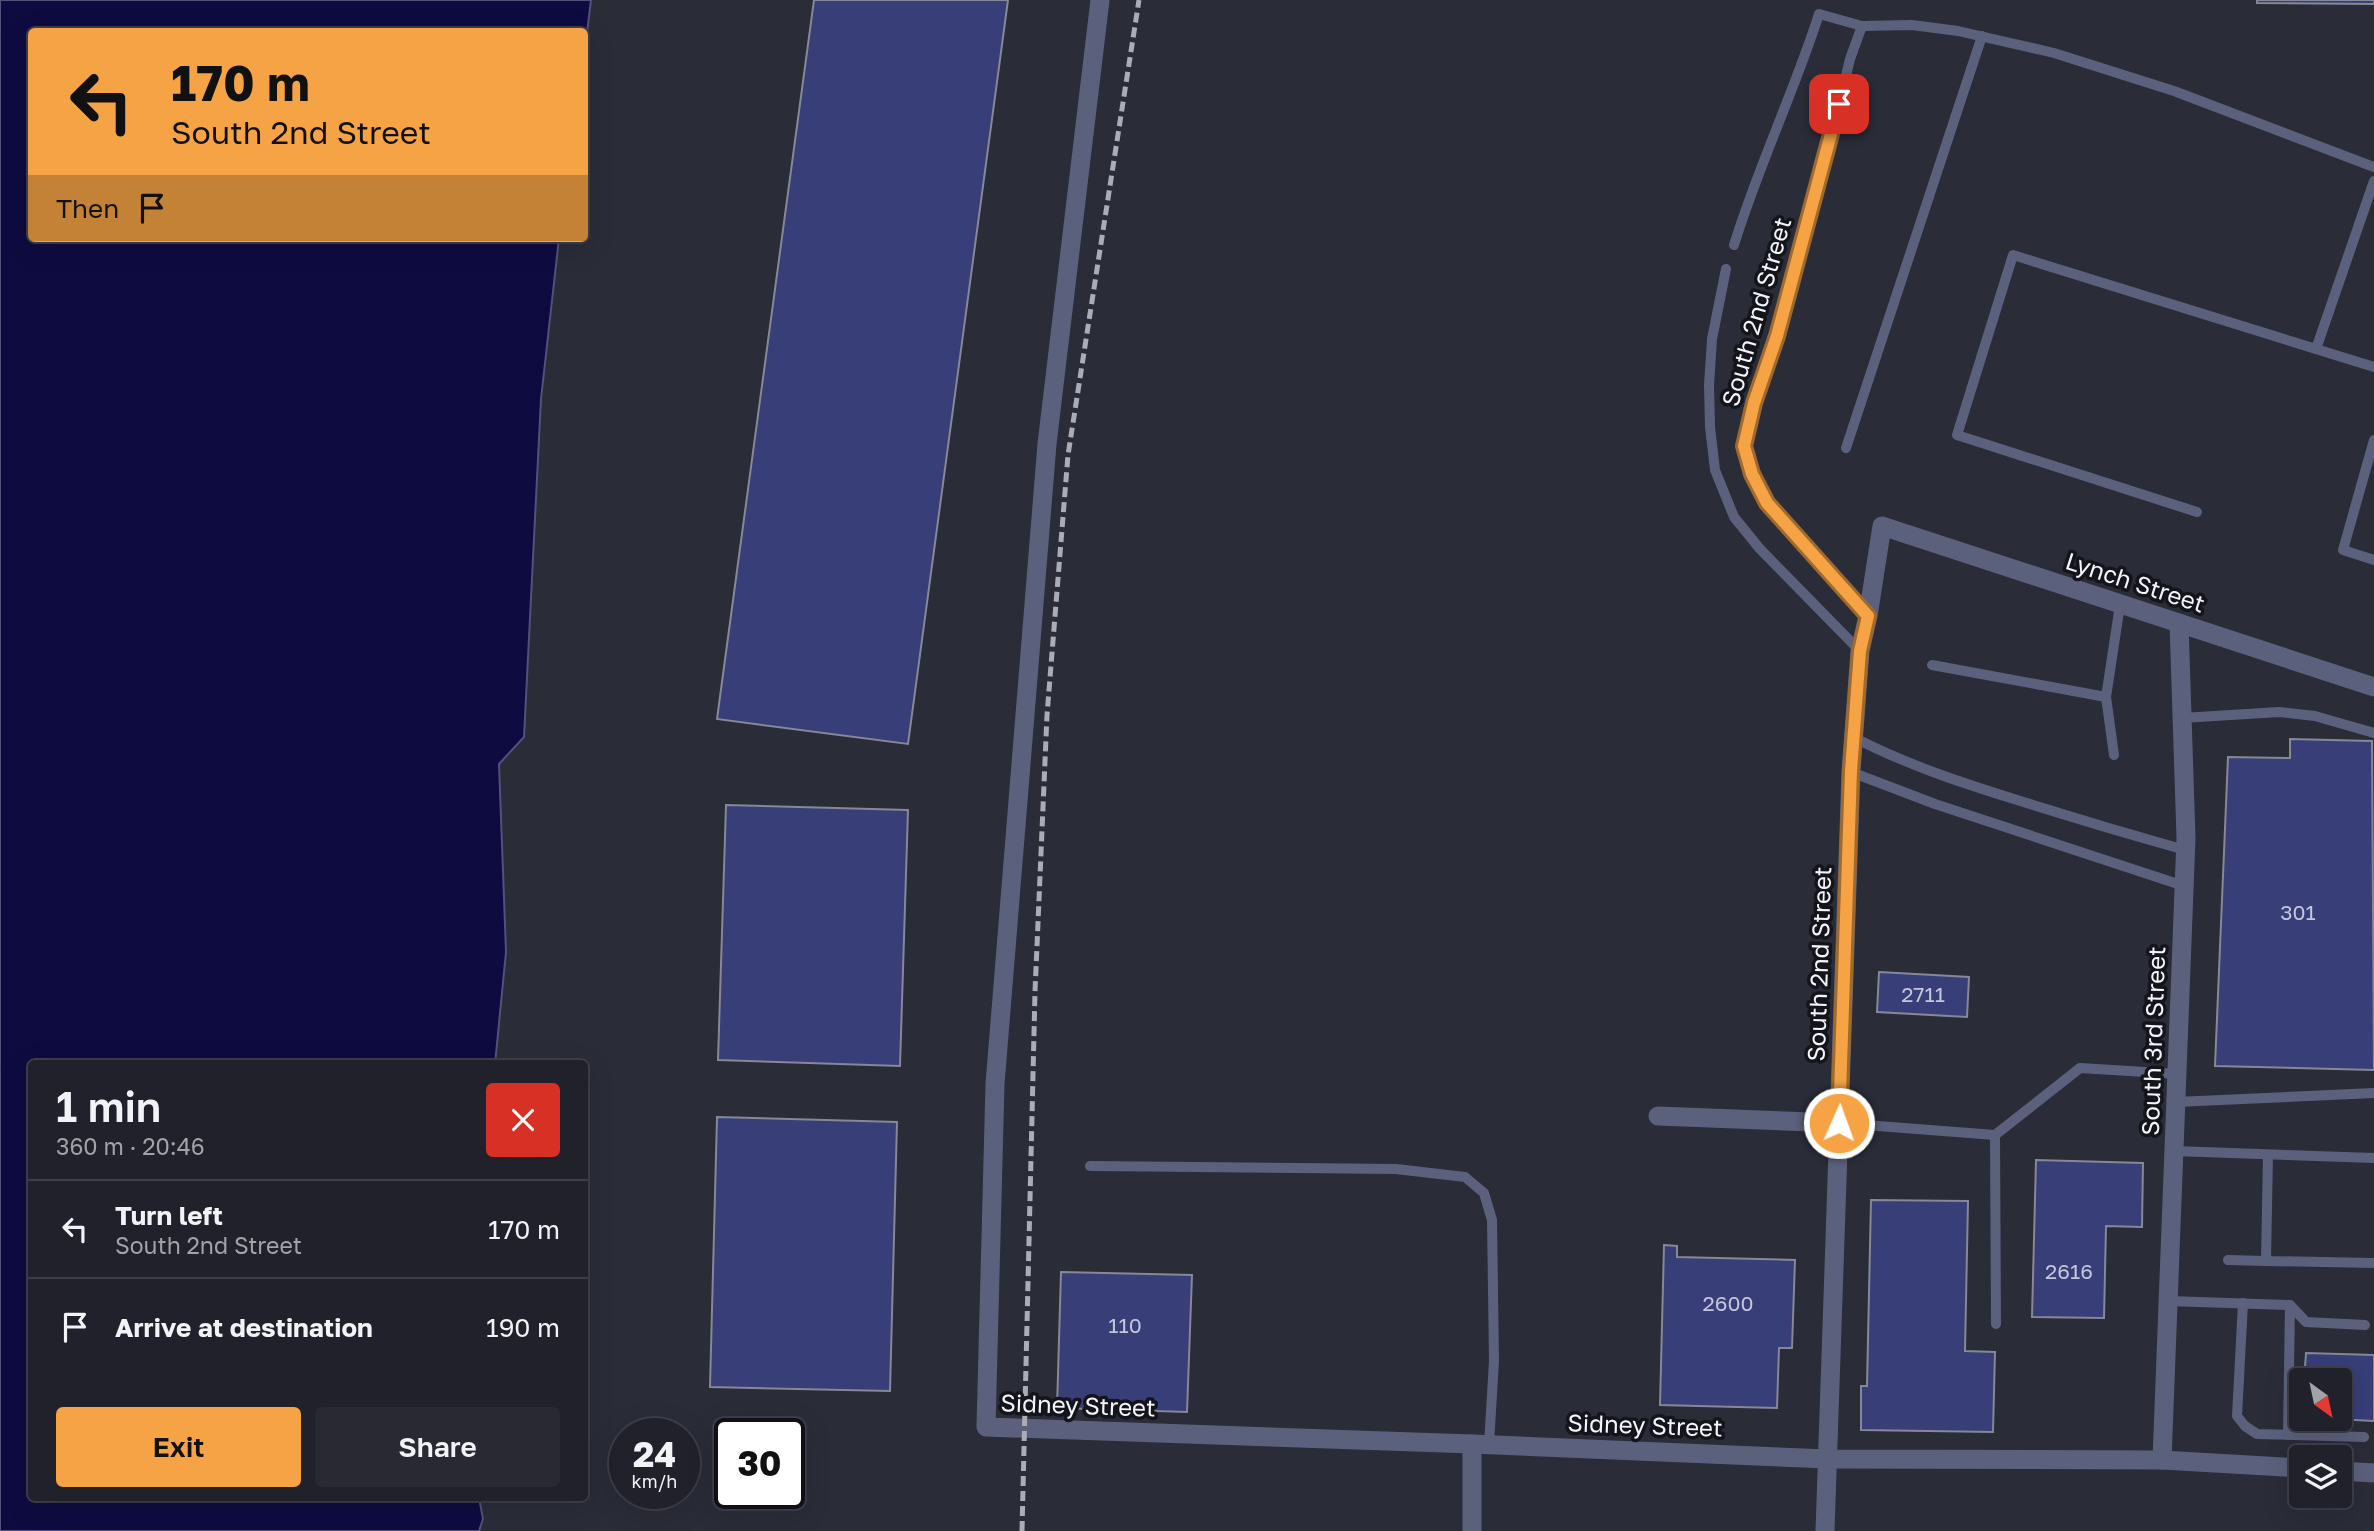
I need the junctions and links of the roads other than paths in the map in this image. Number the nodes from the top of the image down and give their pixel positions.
1 (1100, 0) edge
2 (1862, 26) junction
3 (1982, 36) junction
4 (2374, 167) edge
5 (2374, 181) edge
6 (1734, 245) dead end
7 (1726, 269) dead end
8 (2316, 349) junction
9 (2374, 367) edge
10 (2374, 440) edge
11 (1846, 448) dead end
12 (2197, 512) dead end
13 (1882, 526) joint
14 (2374, 560) edge
15 (2120, 605) junction
16 (1868, 616) junction
17 (2179, 623) junction
18 (1860, 651) junction
19 (1932, 665) dead end
20 (2374, 687) edge
21 (2106, 697) junction
22 (2182, 718) junction
23 (2374, 733) edge
24 (1853, 737) junction
25 (2114, 755) dead end
26 (1851, 771) junction
27 (2185, 850) junction
28 (2184, 886) junction
29 (2177, 1074) junction
30 (2374, 1093) edge
31 (2176, 1102) junction
32 (1658, 1116) dead end
33 (1839, 1123) junction
34 (1995, 1135) junction
35 (2174, 1151) junction
36 (2268, 1155) junction
37 (2374, 1158) edge
38 (1090, 1166) dead end
39 (2228, 1260) dead end
40 (2266, 1261) junction
41 (2374, 1263) edge
42 (2168, 1301) junction
43 (2243, 1303) junction
44 (2290, 1305) junction
45 (1996, 1324) dead end
46 (2365, 1325) dead end
47 (2288, 1435) junction
48 (2364, 1437) dead end
49 (1481, 1444) junction
50 (1828, 1459) junction
51 (2162, 1460) junction
52 (2289, 1467) edge
53 (2352, 1472) edge
54 (2374, 1473) edge
55 (1472, 1531) edge
56 (1825, 1531) edge

1 - 49 street, Sidney Street
2 - 3 lane
2 - 6 lane, South 2nd Street
2 - 16 lane, South 2nd Street
3 - 4 lane
3 - 11 lane
5 - 8 lane
7 - 18 lane, South 2nd Street
8 - 9 lane
8 - 12 lane
10 - 14 lane
13 - 15 street, Lynch Street
13 - 16 street, South 2nd Street
15 - 17 street, Lynch Street
15 - 21 lane
16 - 18 street, South 2nd Street
17 - 20 street, Lynch Street
17 - 22 street, South 3rd Street
18 - 24 street, South 2nd Street
19 - 21 lane
21 - 25 lane
22 - 23 lane
22 - 27 street, South 3rd Street
24 - 26 street, South 2nd Street
24 - 27 lane
26 - 28 lane
26 - 33 street, South 2nd Street
27 - 28 street, South 3rd Street
28 - 29 street, South 3rd Street
29 - 31 street, South 3rd Street
29 - 34 lane
30 - 31 lane
31 - 35 street, South 3rd Street
32 - 33 street
33 - 34 lane
33 - 50 street, South 2nd Street
34 - 45 lane
35 - 36 lane
35 - 42 street, South 3rd Street
36 - 37 lane
36 - 40 lane
38 - 49 lane
39 - 40 lane
40 - 41 lane
42 - 43 lane
42 - 51 street, South 3rd Street
43 - 44 lane
43 - 47 lane
44 - 46 lane
44 - 47 lane
47 - 48 lane
49 - 50 street, Sidney Street
49 - 55 street
50 - 51 street, Sidney Street
50 - 56 street, South 2nd Street
51 - 52 street, Sidney Street
53 - 54 street

